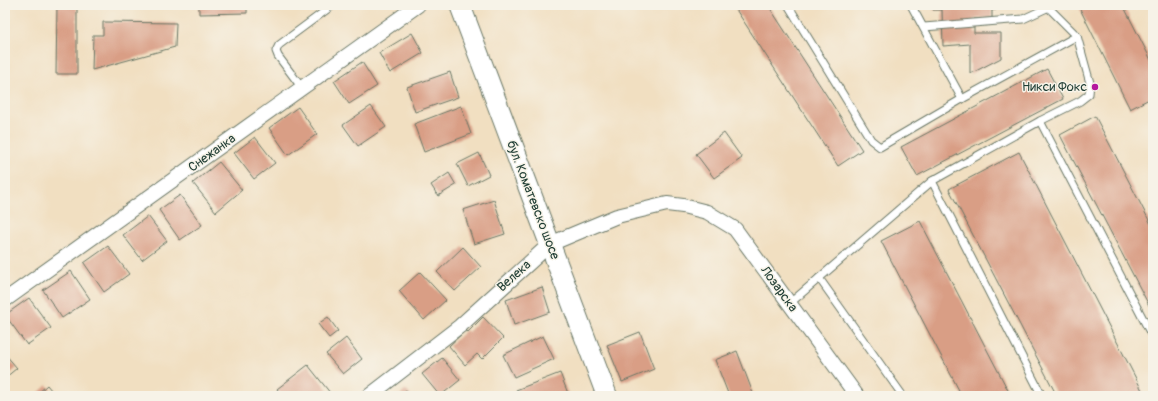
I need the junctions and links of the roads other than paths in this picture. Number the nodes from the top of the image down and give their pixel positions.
1 (333, 5) edge
2 (418, 5) edge
3 (460, 5) edge
4 (788, 5) edge
5 (912, 5) edge
6 (1047, 6) edge
7 (924, 27) junction
8 (1077, 36) junction
9 (302, 88) junction
10 (962, 99) junction
11 (1040, 121) junction
12 (932, 181) junction
13 (683, 206) joint
14 (550, 244) junction
15 (819, 278) junction
16 (5, 300) edge
17 (789, 304) junction
18 (1153, 338) edge
19 (370, 396) edge
20 (606, 396) edge
21 (857, 396) edge
22 (903, 396) edge
23 (1042, 396) edge

1 - 9 lane
2 - 9 street, Снежанка
3 - 14 main road, бул. Коматевско шосе
4 - 10 lane
5 - 7 lane
6 - 7 lane
6 - 8 lane
7 - 10 lane
8 - 10 lane
8 - 11 lane
9 - 16 street, Снежанка
11 - 12 lane
11 - 18 lane
12 - 15 lane
12 - 23 lane
13 - 14 street, Велека
13 - 17 street, Лозарска
14 - 19 street, Велека
14 - 20 main road, бул. Коматевско шосе
15 - 17 lane
15 - 22 lane
17 - 21 street, Лозарска

